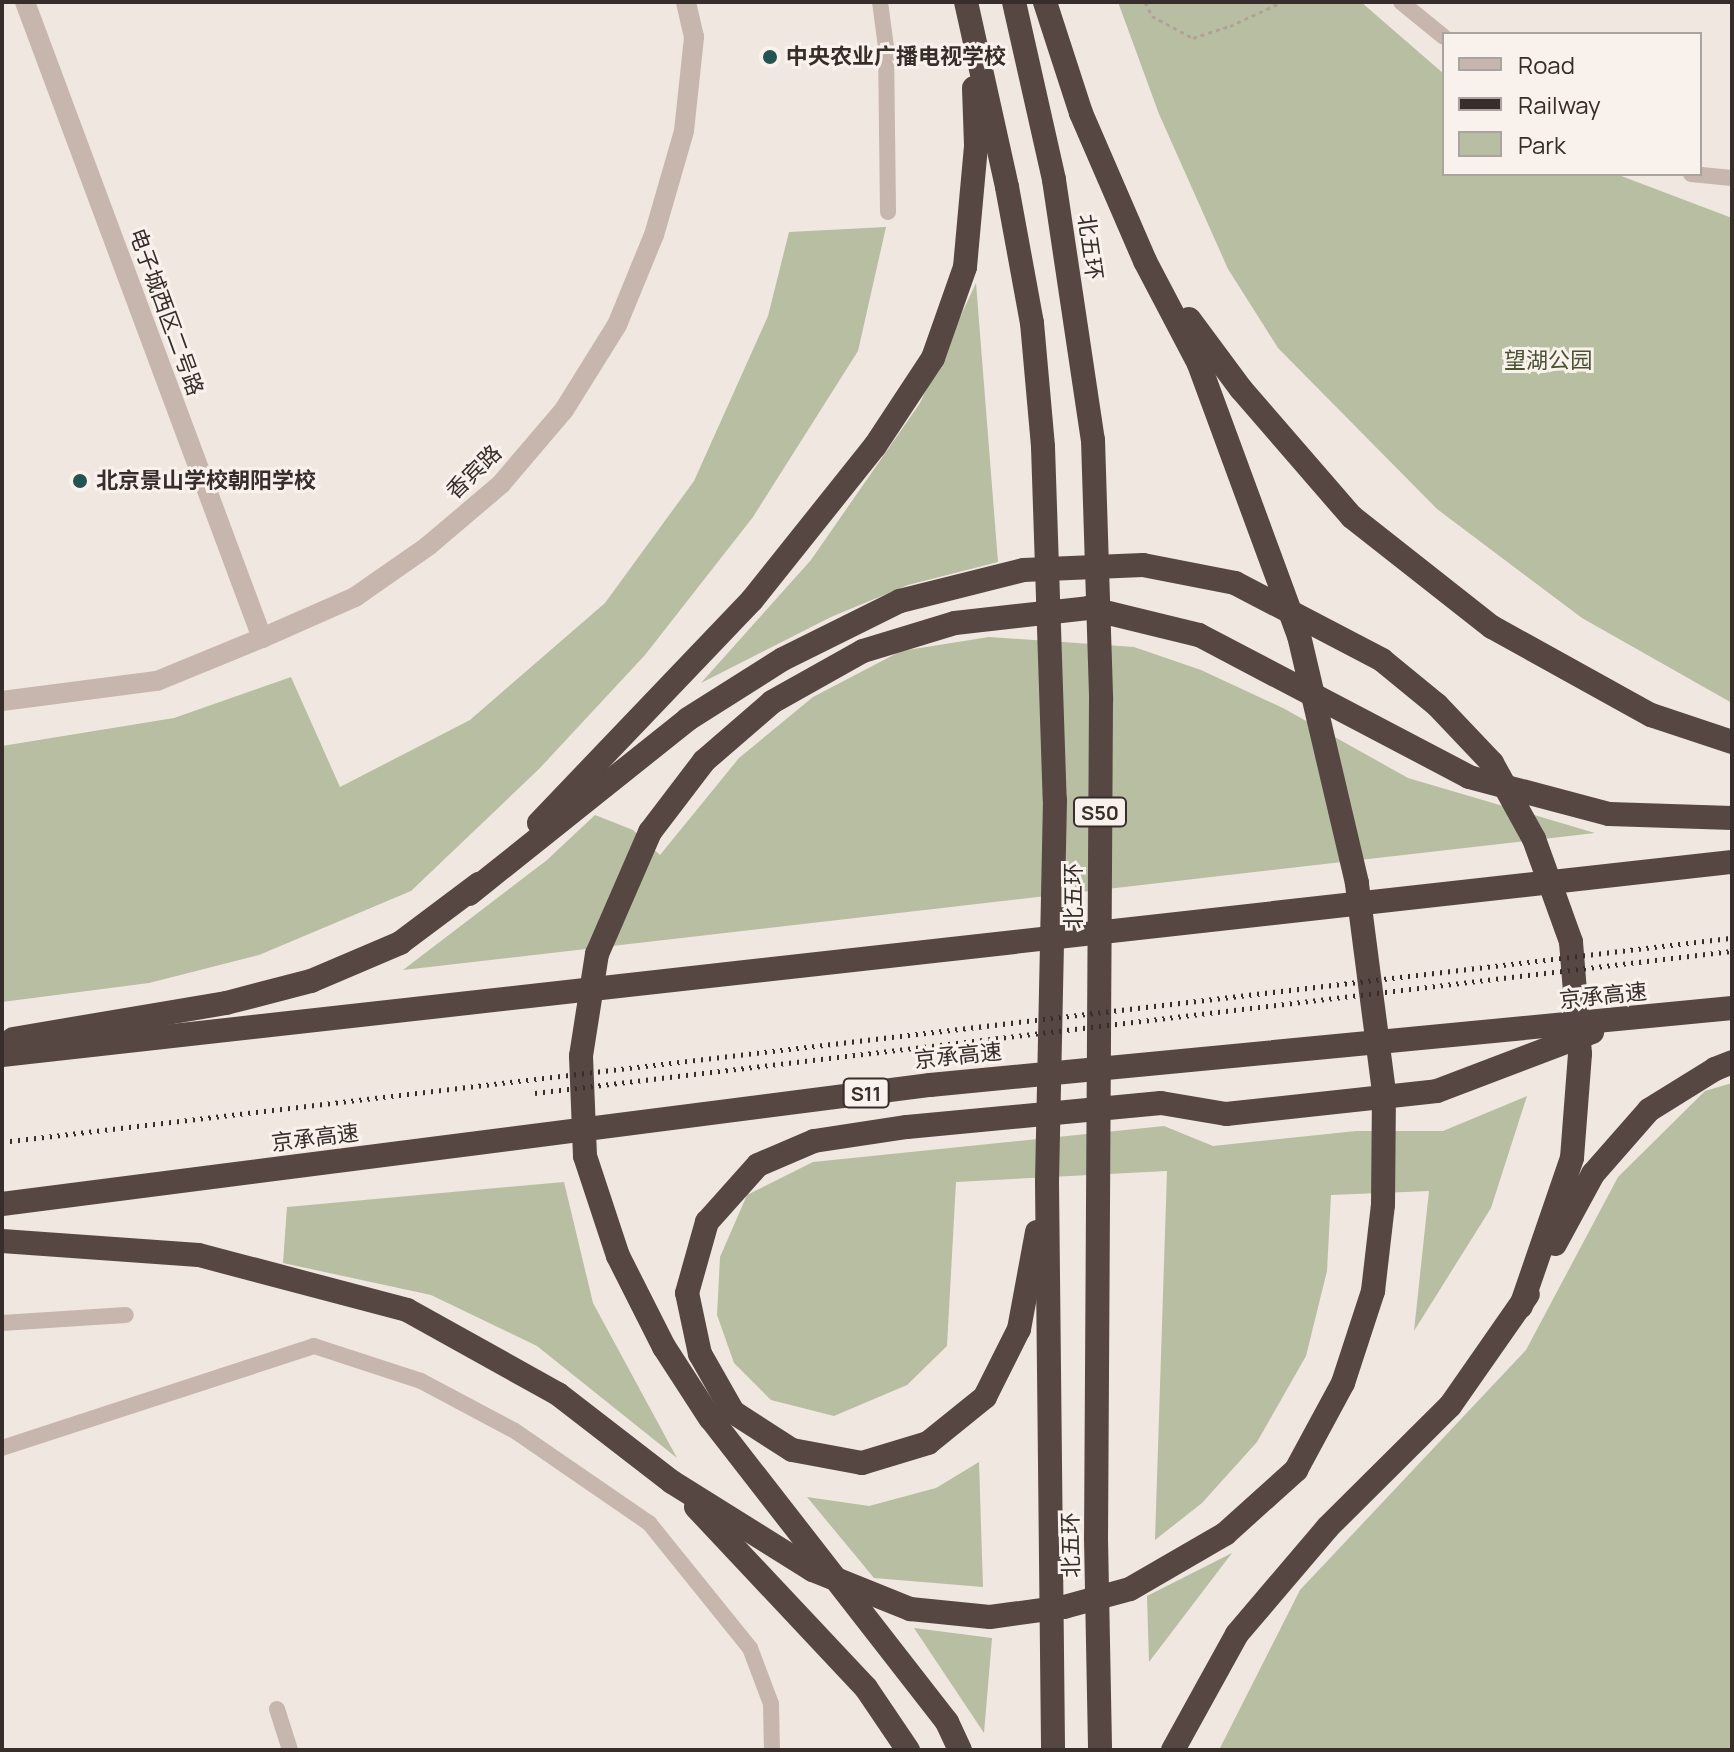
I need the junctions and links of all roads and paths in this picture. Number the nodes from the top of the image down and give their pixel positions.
1 (25, 2) edge
2 (686, 2) edge
3 (880, 2) edge
4 (966, 2) edge
5 (1014, 2) edge
6 (1045, 2) edge
7 (1145, 2) edge
8 (1282, 2) edge
9 (1401, 2) edge
10 (972, 26) junction
11 (1442, 35) edge
12 (1702, 175) edge
13 (1732, 178) edge
14 (888, 212) dead end
15 (1145, 261) junction
16 (262, 638) junction
17 (2, 701) edge
18 (1732, 742) edge
19 (1732, 818) edge
20 (1732, 862) edge
21 (469, 894) junction
22 (1732, 1008) edge
23 (1622, 1021) junction
24 (2, 1041) edge
25 (2, 1055) edge
26 (1732, 1062) edge
27 (1047, 1182) junction
28 (2, 1204) edge
29 (2, 1241) edge
30 (1521, 1306) junction
31 (126, 1315) dead end
32 (2, 1323) edge
33 (2, 1448) edge
34 (672, 1482) junction
35 (277, 1709) dead end
36 (290, 1750) edge
37 (772, 1750) edge
38 (908, 1750) edge
39 (960, 1750) edge
40 (1053, 1750) edge
41 (1100, 1750) edge
42 (1173, 1750) edge

1 - 16 street, 电子城西区二号路
2 - 16 street, 香宾路
3 - 14 street
4 - 10 highway, 北五环 / S50
5 - 41 highway, 北五环 / S50
6 - 15 highway
7 - 8 path
9 - 11 street
10 - 21 highway
10 - 27 highway, 北五环 / S50
12 - 13 street
15 - 18 highway
15 - 34 highway
16 - 17 street, 香宾路
19 - 39 highway
20 - 25 highway
21 - 24 highway
21 - 30 highway
22 - 23 highway, 京承高速 / S11
23 - 27 highway
23 - 28 highway, 京承高速 / S11
26 - 30 highway
27 - 40 highway, 北五环 / S50
29 - 34 highway
30 - 42 highway
31 - 32 street
33 - 37 street
34 - 38 highway
35 - 36 street

